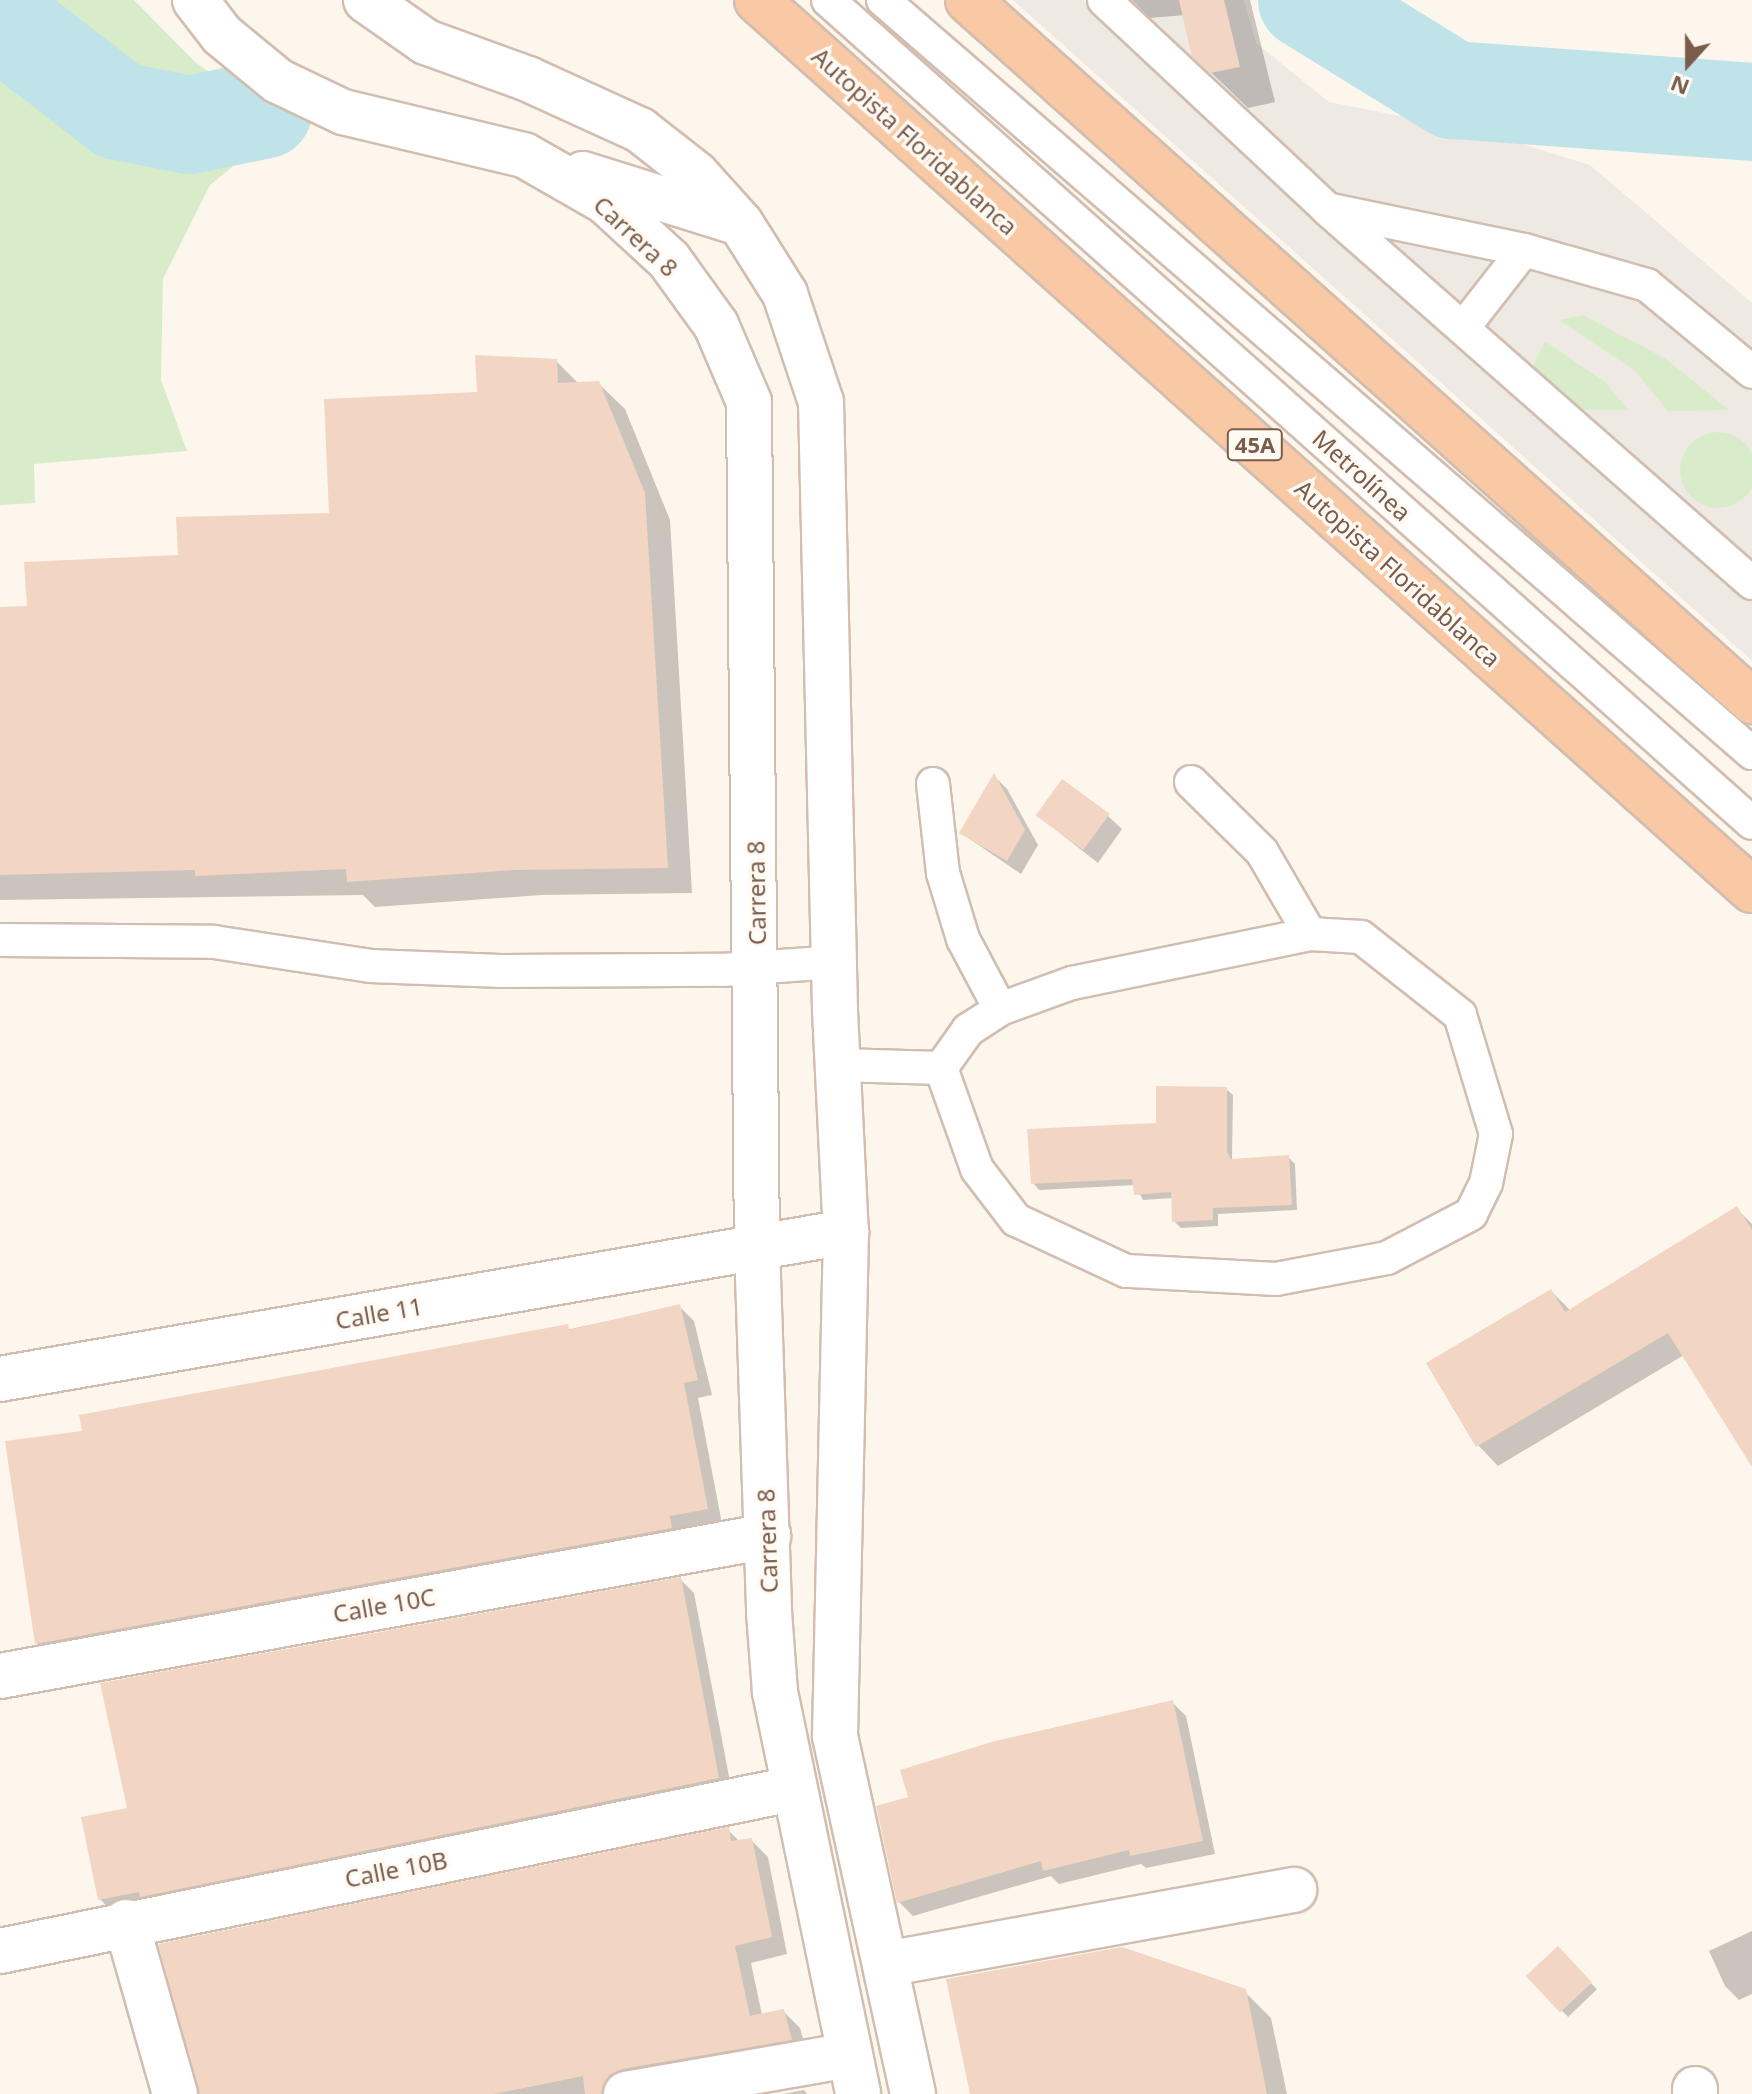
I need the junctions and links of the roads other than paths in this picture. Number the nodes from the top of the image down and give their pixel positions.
1 (195, 0) edge
2 (366, 0) edge
3 (757, 0) edge
4 (828, 0) edge
5 (883, 0) edge
6 (968, 0) edge
7 (1104, 0) edge
8 (524, 155) junction
9 (1327, 209) junction
10 (741, 224) junction
11 (1524, 250) junction
12 (1463, 328) junction
13 (1752, 372) edge
14 (1752, 583) edge
15 (1752, 701) edge
16 (1752, 753) edge
17 (1191, 782) dead end
18 (933, 784) dead end
19 (1752, 823) edge
20 (1752, 890) edge
21 (1310, 934) junction
22 (0, 940) edge
23 (835, 962) junction
24 (757, 967) junction
25 (1000, 1009) junction
26 (838, 1065) junction
27 (941, 1068) junction
28 (846, 1232) junction
29 (757, 1246) junction
30 (0, 1379) edge
31 (768, 1536) junction
32 (0, 1676) edge
33 (792, 1789) junction
34 (1294, 1890) dead end
35 (126, 1922) junction
36 (0, 1951) edge
37 (886, 1964) junction
38 (854, 2074) edge
39 (175, 2094) edge
40 (626, 2094) edge
41 (913, 2094) edge

1 - 8 main road, Carrera 8
2 - 10 main road
3 - 20 highway, Autopista Floridablanca / 45A
4 - 19 lane, Metrolínea
5 - 16 lane, Metrolínea
6 - 15 highway
7 - 9 lane
8 - 10 main road
8 - 24 main road, Carrera 8
9 - 11 lane
9 - 12 lane
10 - 23 main road
11 - 12 lane
11 - 13 lane
12 - 14 lane
17 - 21 lane
18 - 25 lane
21 - 25 lane
21 - 27 lane
22 - 24 lane
23 - 24 lane
23 - 26 main road
24 - 29 main road, Carrera 8
25 - 27 lane
26 - 27 lane
26 - 28 main road
28 - 29 main road, Calle 11
28 - 37 main road
29 - 30 main road, Calle 11
29 - 31 main road, Carrera 8
31 - 32 main road, Calle 10C
31 - 33 main road, Carrera 8
33 - 35 main road, Calle 10B
33 - 38 main road, Carrera 8
34 - 37 main road
35 - 36 main road, Calle 10B
35 - 39 main road
37 - 41 main road
38 - 40 main road

